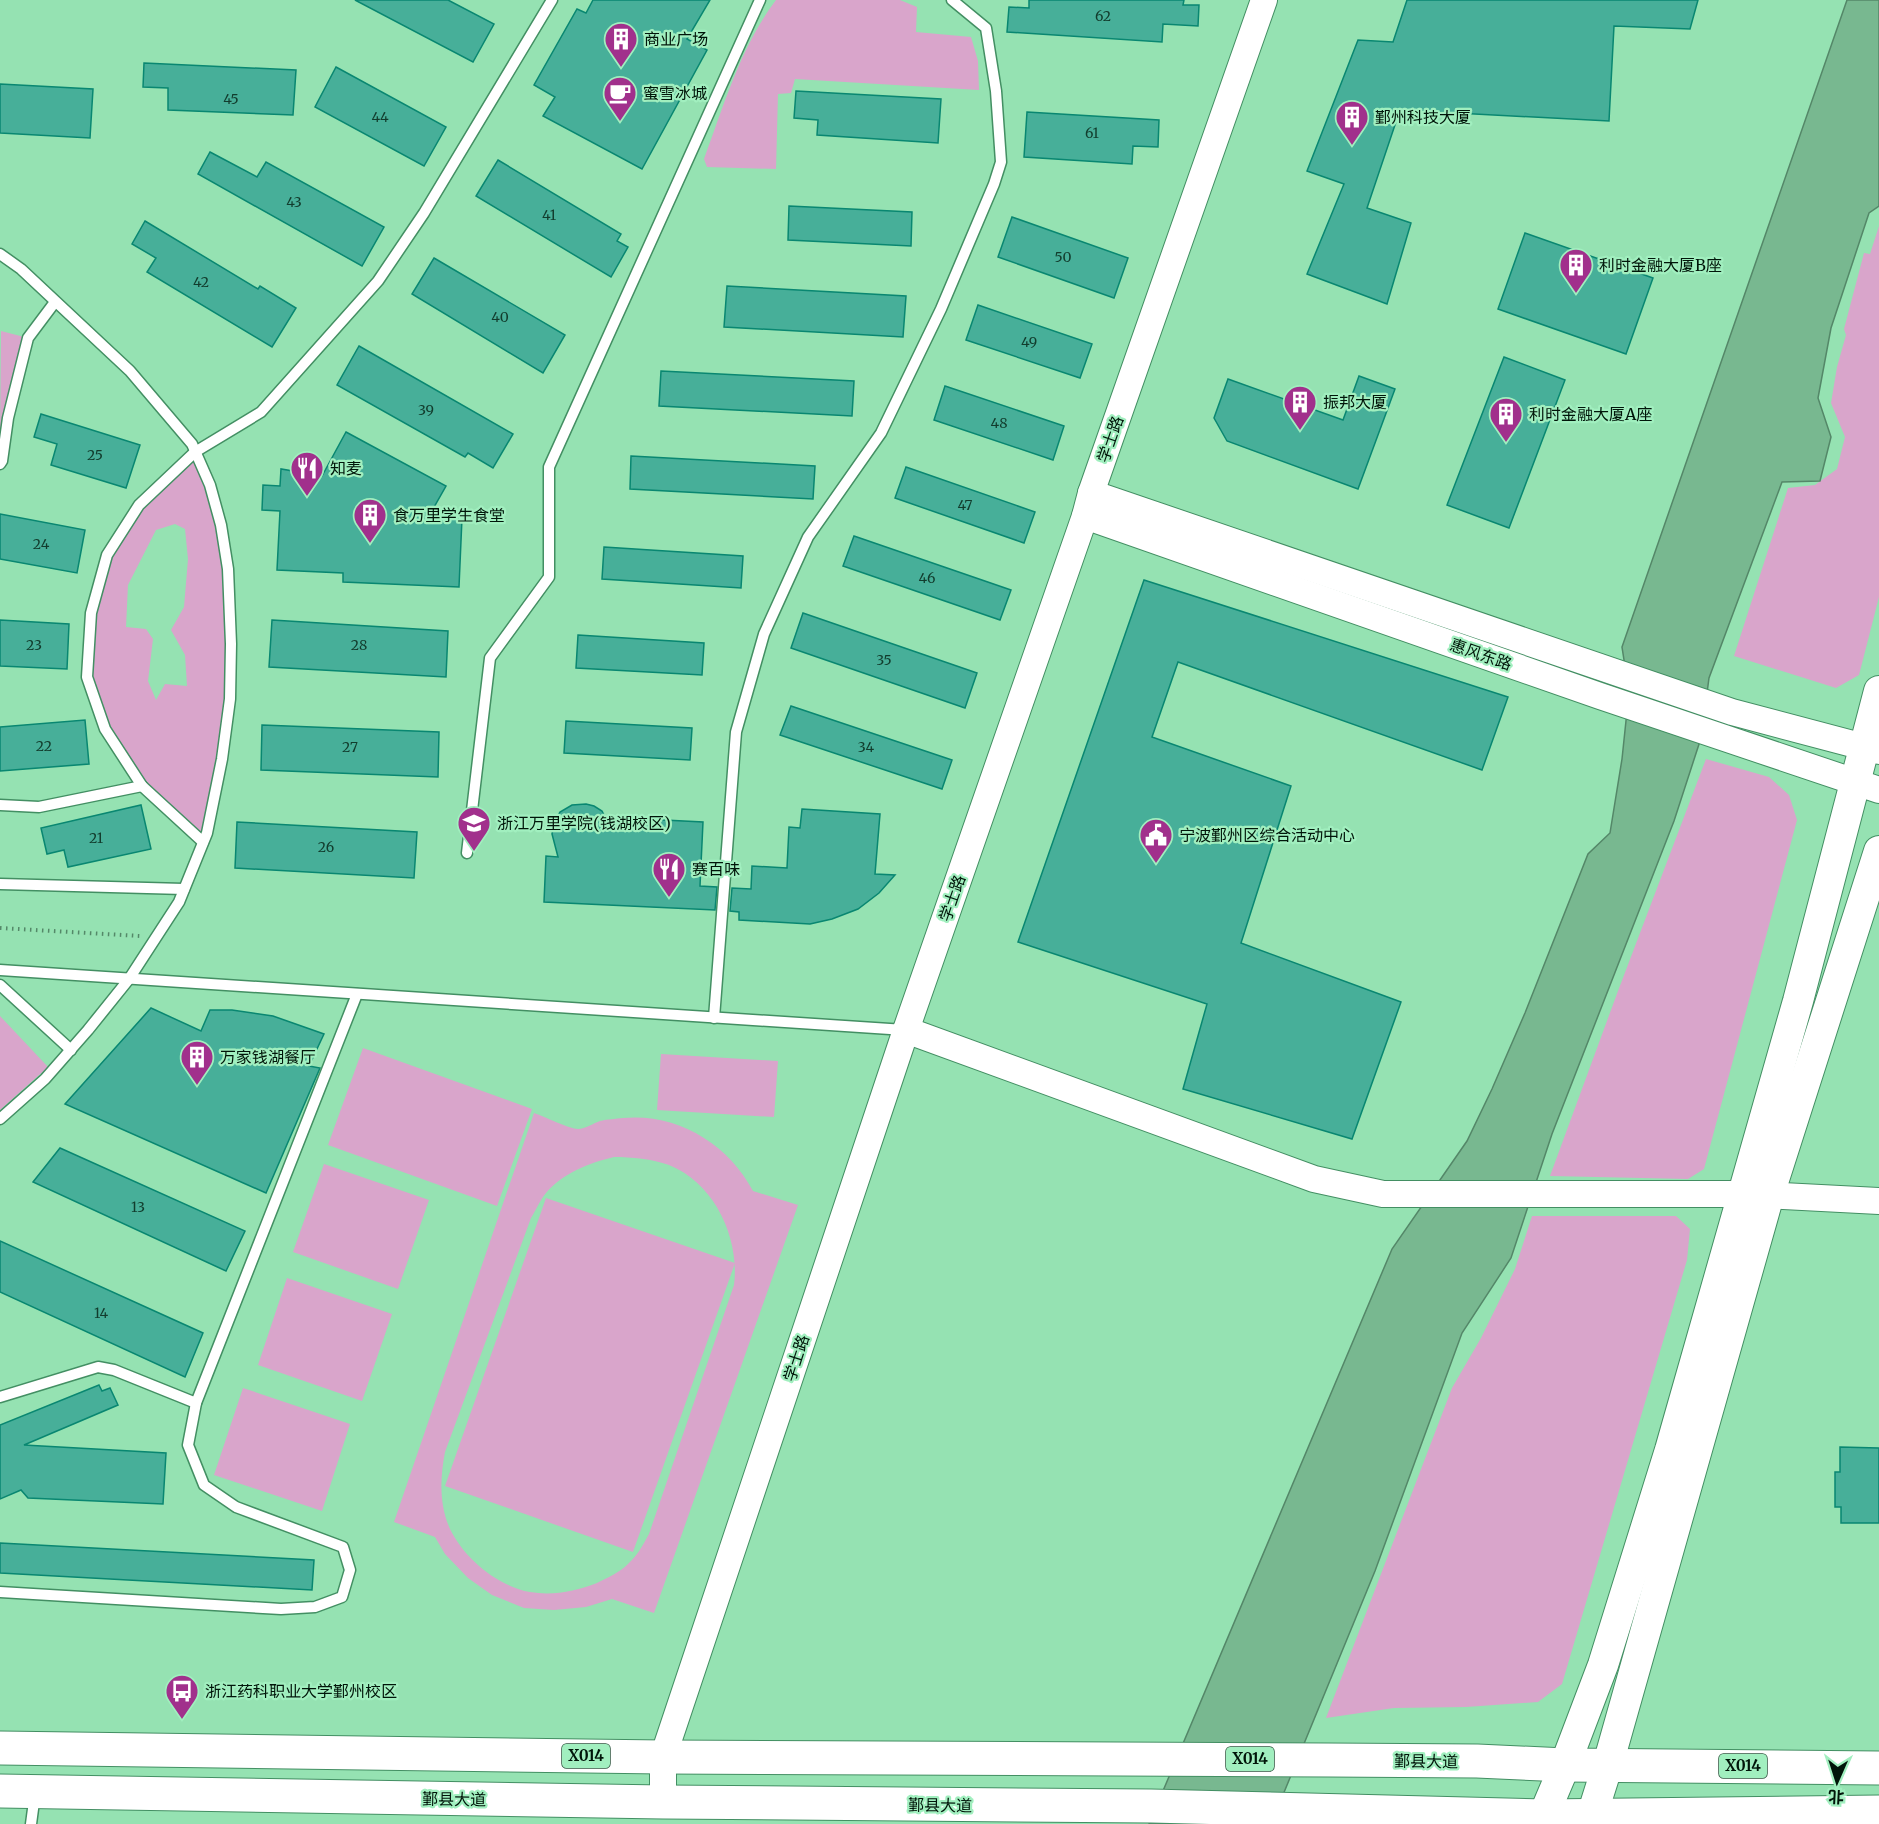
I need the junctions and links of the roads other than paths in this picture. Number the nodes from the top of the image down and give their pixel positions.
1 (552, 0) edge
2 (760, 0) edge
3 (952, 0) edge
4 (1264, 0) edge
5 (0, 254) edge
6 (56, 302) junction
7 (195, 452) junction
8 (0, 464) edge
9 (1088, 504) junction
10 (1879, 691) edge
11 (1872, 749) edge
12 (142, 786) junction
13 (1867, 786) edge
14 (0, 805) edge
15 (203, 842) junction
16 (1879, 851) edge
17 (466, 853) dead end
18 (0, 884) edge
19 (184, 889) junction
20 (0, 970) edge
21 (129, 979) junction
22 (0, 985) edge
23 (357, 994) junction
24 (714, 1018) junction
25 (906, 1030) junction
26 (71, 1050) junction
27 (0, 1119) edge
28 (1756, 1195) junction
29 (1879, 1202) edge
30 (0, 1397) edge
31 (196, 1403) junction
32 (0, 1592) edge
33 (0, 1748) edge
34 (663, 1756) junction
35 (1608, 1764) junction
36 (1565, 1765) junction
37 (1879, 1768) edge
38 (0, 1791) edge
39 (35, 1791) junction
40 (663, 1802) junction
41 (1868, 1816) edge
42 (1590, 1819) edge
43 (1542, 1820) edge
44 (32, 1824) edge

1 - 7 lane
2 - 17 lane
3 - 24 lane
4 - 9 street, 学士路
5 - 6 lane
6 - 7 lane
6 - 8 lane
7 - 12 lane
7 - 15 lane
9 - 11 street, 惠风东路
9 - 13 street, 惠风东路
9 - 25 street, 学士路
10 - 11 main road
11 - 13 main road
12 - 14 lane
12 - 15 lane
13 - 28 main road
15 - 19 lane
16 - 28 main road
18 - 19 lane
19 - 21 lane
20 - 21 lane
21 - 23 lane
21 - 26 lane
22 - 26 lane
23 - 24 lane
23 - 31 lane
24 - 25 lane
25 - 28 street
25 - 34 street, 学士路
26 - 27 lane
28 - 29 street
28 - 35 main road
28 - 36 main road
30 - 31 lane
31 - 32 lane
33 - 34 main road, 鄞县大道 / X014
34 - 36 main road, 鄞县大道 / X014
34 - 40 street, 学士路
35 - 36 main road, 鄞县大道 / X014
35 - 37 main road, 鄞县大道 / X014
35 - 42 main road
36 - 43 main road
38 - 39 main road, 鄞县大道
39 - 40 main road, 鄞县大道
39 - 44 lane
40 - 43 main road, 鄞县大道
41 - 42 main road, 鄞县大道
42 - 43 main road, 鄞县大道

